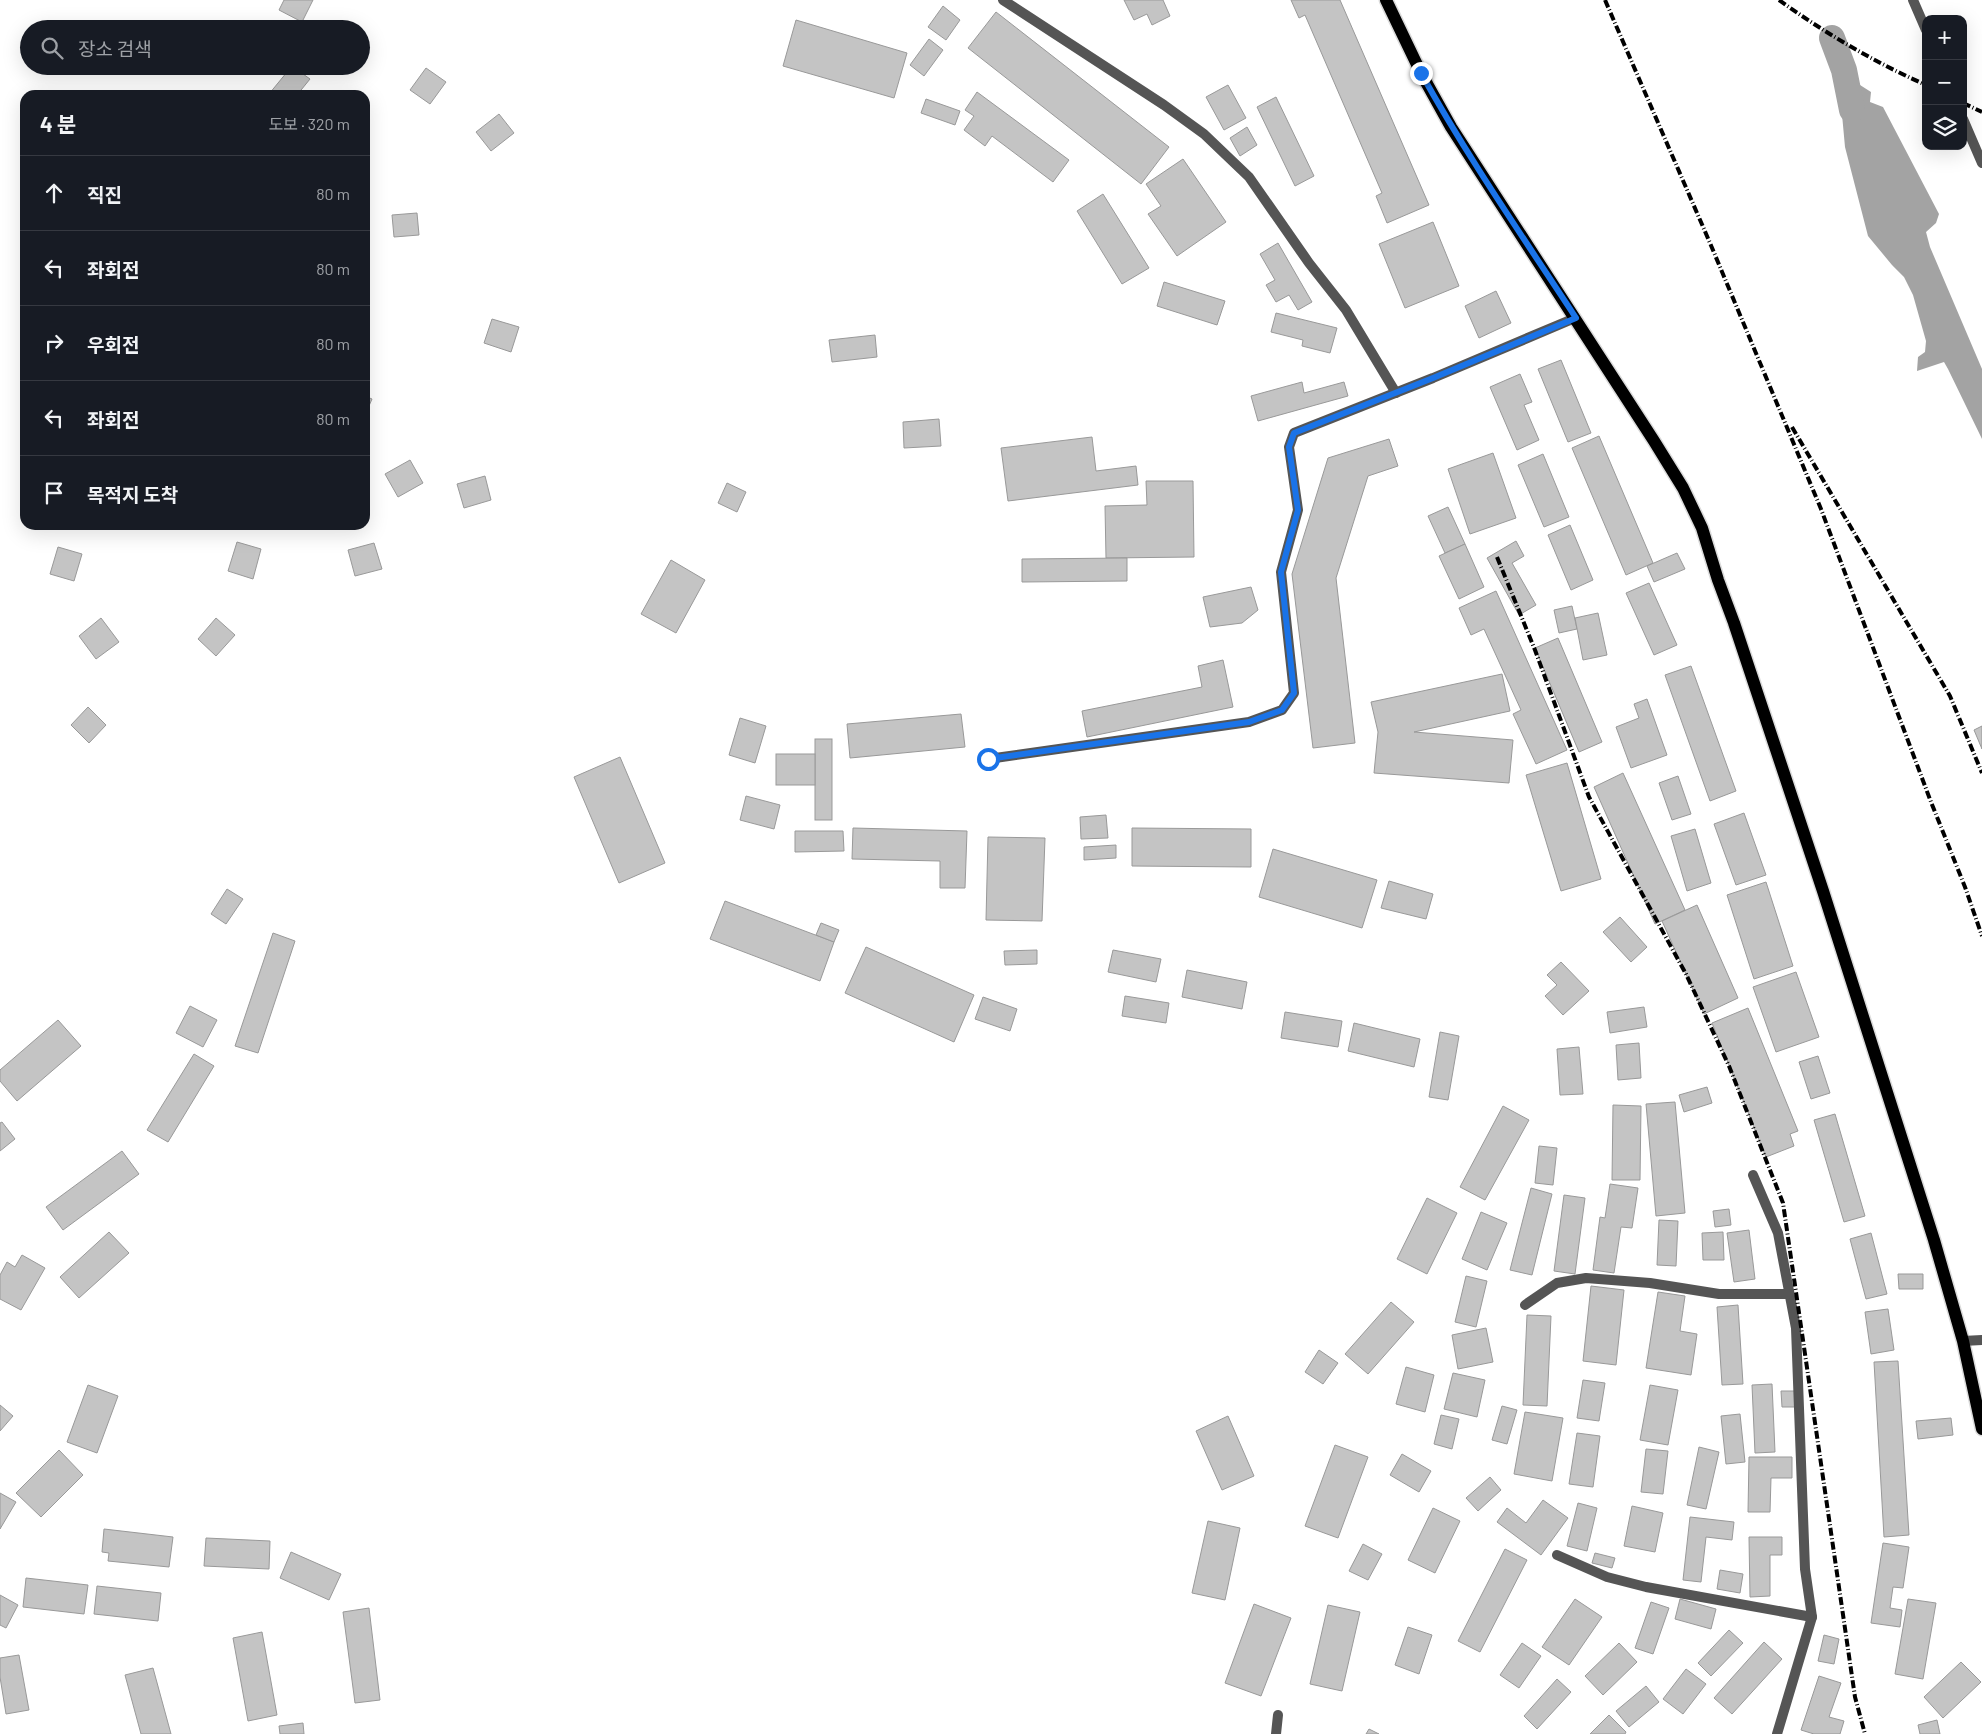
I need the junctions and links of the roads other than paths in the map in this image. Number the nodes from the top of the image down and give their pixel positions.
1 (1003, 0) edge
2 (1386, 0) edge
3 (1913, 0) edge
4 (1922, 21) edge
5 (1967, 128) edge
6 (1982, 163) edge
7 (1576, 318) junction
8 (1396, 393) junction
9 (988, 759) dead end
10 (1753, 1175) dead end
11 (1788, 1294) junction
12 (1525, 1305) dead end
13 (1982, 1340) edge
14 (1963, 1341) junction
15 (1982, 1429) edge
16 (1557, 1555) dead end
17 (1812, 1618) junction
18 (1278, 1715) dead end
19 (1276, 1734) edge
20 (1777, 1734) edge

1 - 8 street
2 - 7 main road
3 - 4 street
5 - 6 street
7 - 8 street
7 - 14 main road
8 - 9 street
10 - 11 street
11 - 12 street
11 - 17 street
13 - 14 street
14 - 15 main road
16 - 17 street
17 - 20 street
18 - 19 street

